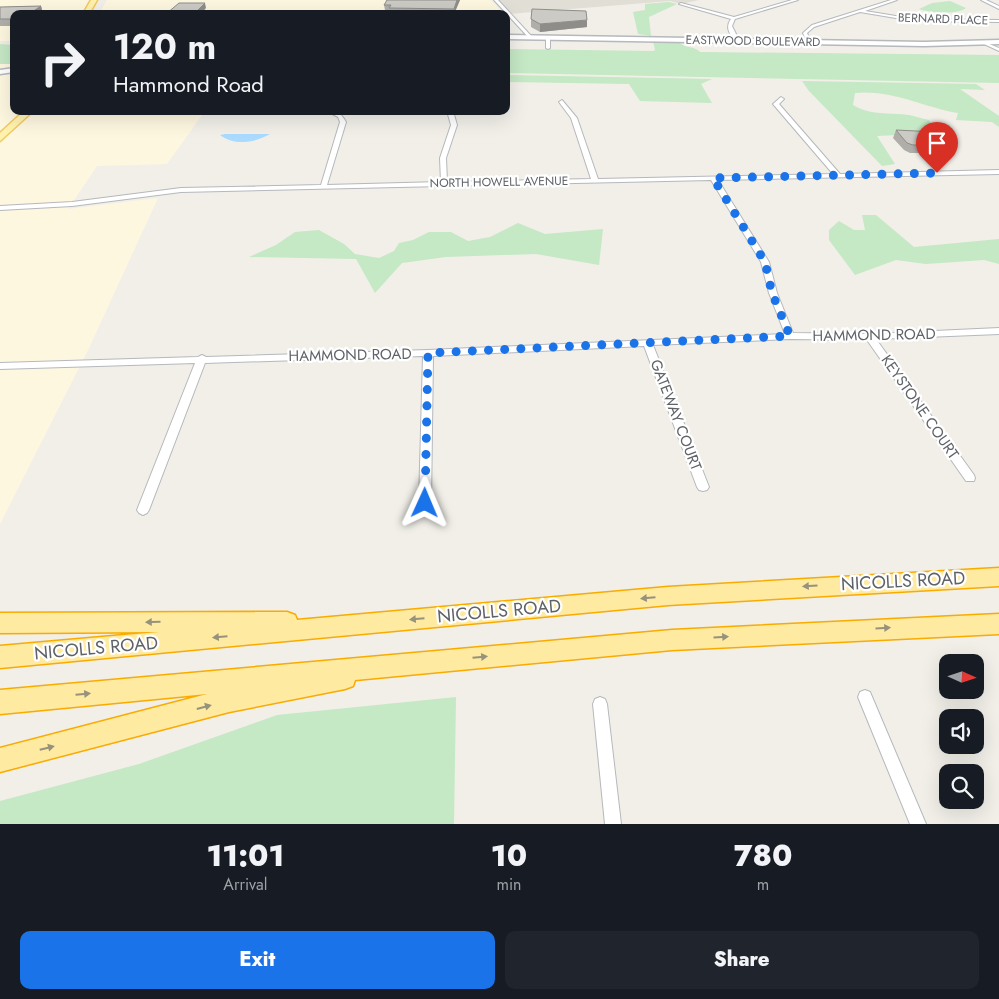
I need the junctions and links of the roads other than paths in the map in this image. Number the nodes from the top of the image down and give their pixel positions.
1 (496, 0) edge
2 (796, 0) edge
3 (895, 0) edge
4 (983, 0) edge
5 (694, 1) edge
6 (999, 8) edge
7 (505, 10) edge
8 (858, 11) junction
9 (510, 15) edge
10 (734, 18) junction
11 (999, 21) edge
12 (510, 37) edge
13 (531, 37) junction
14 (548, 38) junction
15 (737, 40) junction
16 (809, 41) junction
17 (984, 42) junction
18 (999, 42) edge
19 (548, 48) dead end
20 (999, 50) edge
21 (781, 99) dead end
22 (562, 102) dead end
23 (24, 115) edge
24 (338, 115) edge
25 (452, 115) edge
26 (0, 138) edge
27 (999, 172) edge
28 (838, 175) junction
29 (713, 178) junction
30 (595, 181) junction
31 (444, 183) junction
32 (324, 185) junction
33 (0, 208) edge
34 (999, 331) edge
35 (790, 336) junction
36 (870, 337) junction
37 (648, 344) junction
38 (428, 353) junction
39 (202, 358) junction
40 (0, 366) edge
41 (970, 478) dead end
42 (703, 487) dead end
43 (425, 503) dead end
44 (143, 510) dead end
45 (999, 577) edge
46 (0, 623) edge
47 (359, 624) junction
48 (999, 624) edge
49 (0, 657) edge
50 (432, 661) junction
51 (865, 697) dead end
52 (0, 702) edge
53 (600, 704) dead end
54 (0, 760) edge
55 (613, 824) edge
56 (918, 824) edge

1 - 7 street
2 - 10 street
3 - 8 street
4 - 6 street
5 - 10 street
8 - 11 street, BERNARD PLACE
8 - 16 street
9 - 13 street
10 - 15 street
12 - 13 street, EASTWOOD BOULEVARD
13 - 14 street, EASTWOOD BOULEVARD
14 - 15 street, EASTWOOD BOULEVARD
14 - 19 street
15 - 16 street, EASTWOOD BOULEVARD
16 - 17 street, EASTWOOD BOULEVARD
17 - 18 street, EASTWOOD BOULEVARD
17 - 20 street
21 - 28 street
22 - 30 street
23 - 26 main road
24 - 32 street
25 - 31 street
27 - 28 street, NORTH HOWELL AVENUE
28 - 29 street, NORTH HOWELL AVENUE
29 - 30 street, NORTH HOWELL AVENUE
29 - 35 street
30 - 31 street, NORTH HOWELL AVENUE
31 - 32 street, NORTH HOWELL AVENUE
32 - 33 street, NORTH HOWELL AVENUE
34 - 36 street, HAMMOND ROAD
35 - 36 street, HAMMOND ROAD
35 - 37 street, HAMMOND ROAD
36 - 41 street, KEYSTONE COURT
37 - 38 street, HAMMOND ROAD
37 - 42 street, GATEWAY COURT
38 - 39 street, HAMMOND ROAD
38 - 43 street
39 - 40 street, HAMMOND ROAD
39 - 44 street
45 -> 47 highway, NICOLLS ROAD
47 -> 46 highway
47 -> 49 highway, NICOLLS ROAD
50 -> 48 highway
52 -> 50 highway
54 -> 50 highway
51 - 56 street
53 - 55 street

